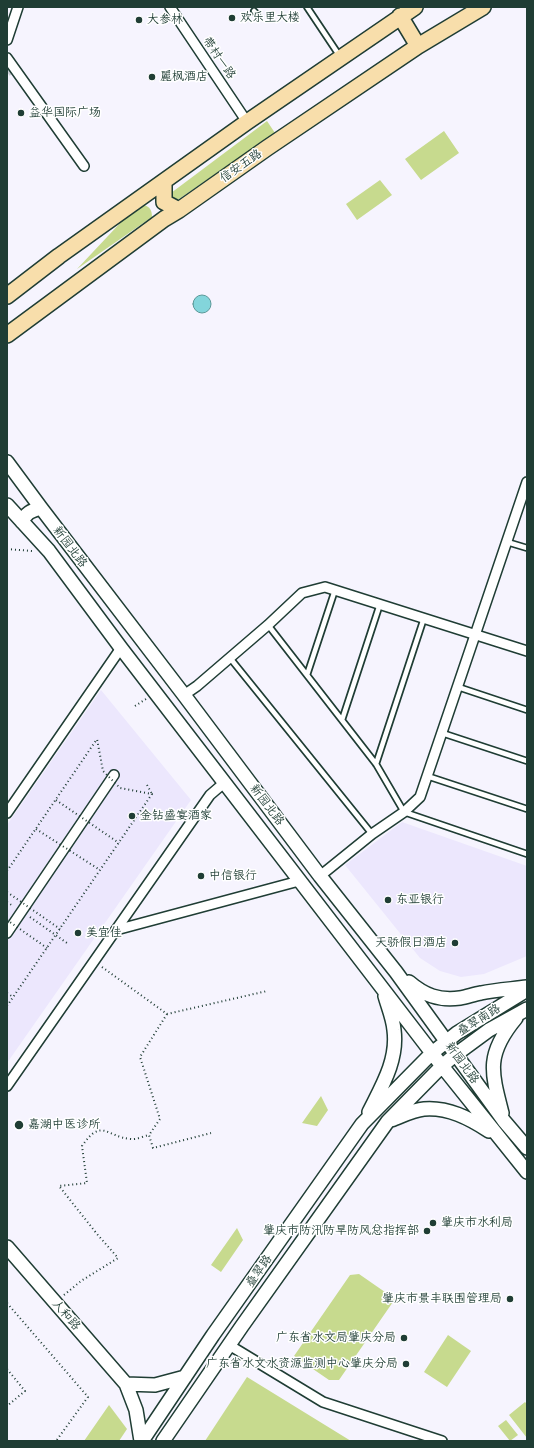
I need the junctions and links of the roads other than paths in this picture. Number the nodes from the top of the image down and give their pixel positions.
1 (18, 7) edge
2 (170, 7) edge
3 (307, 7) edge
4 (415, 7) edge
5 (483, 7) edge
6 (400, 16) junction
7 (7, 40) edge
8 (418, 46) junction
9 (341, 57) junction
10 (7, 58) edge
11 (247, 122) junction
12 (84, 166) dead end
13 (164, 182) junction
14 (179, 210) junction
15 (7, 296) edge
16 (9, 335) edge
17 (7, 462) edge
18 (527, 482) edge
19 (7, 505) edge
20 (40, 508) junction
21 (22, 522) junction
22 (507, 542) junction
23 (527, 548) edge
24 (335, 590) junction
25 (380, 604) junction
26 (424, 618) junction
27 (268, 625) junction
28 (475, 634) junction
29 (121, 648) junction
30 (527, 651) edge
31 (230, 658) junction
32 (307, 675) junction
33 (458, 687) junction
34 (184, 695) junction
35 (527, 710) edge
36 (342, 720) junction
37 (442, 733) junction
38 (527, 761) edge
39 (376, 764) junction
40 (114, 775) dead end
41 (427, 776) junction
42 (224, 783) junction
43 (527, 810) edge
44 (404, 812) junction
45 (7, 813) edge
46 (372, 834) junction
47 (527, 854) edge
48 (320, 876) junction
49 (299, 880) junction
50 (116, 930) junction
51 (7, 933) edge
52 (373, 944) junction
53 (357, 956) junction
54 (396, 972) junction
55 (383, 988) junction
56 (527, 988) edge
57 (524, 1011) edge
58 (446, 1042) junction
59 (432, 1053) junction
60 (455, 1055) junction
61 (442, 1066) junction
62 (7, 1086) edge
63 (388, 1121) junction
64 (504, 1121) junction
65 (362, 1124) junction
66 (498, 1137) junction
67 (527, 1148) edge
68 (340, 1156) junction
69 (525, 1165) edge
70 (355, 1167) junction
71 (7, 1247) edge
72 (229, 1345) junction
73 (185, 1377) junction
74 (126, 1384) junction
75 (142, 1441) edge
76 (163, 1441) edge
77 (442, 1441) edge

1 - 7 street
2 - 11 street, 带村一路
3 - 9 lane
4 - 6 main road
5 - 8 main road, 信安五路
6 - 8 main road
6 - 9 main road
8 - 14 main road, 信安五路
9 - 11 main road
10 - 12 street
11 - 13 main road
13 - 14 main road
13 - 15 main road
14 - 16 main road, 信安五路
17 - 20 main road, 新园北路
18 - 22 street
19 - 21 main road, 新园北路
20 - 21 main road
20 - 34 main road, 新园北路
21 - 29 main road, 新园北路
22 - 23 lane
22 - 28 street
24 - 25 street
24 - 27 street
24 - 32 lane
25 - 26 street
25 - 36 lane
26 - 28 street
26 - 39 lane
27 - 31 street
27 - 32 lane
28 - 30 street
28 - 33 street
29 - 42 main road, 新园北路
29 - 45 street
31 - 34 street
31 - 46 lane
32 - 36 lane
33 - 35 lane
33 - 37 street
34 - 48 main road, 新园北路
36 - 39 lane
37 - 38 lane
37 - 41 street
39 - 44 lane
40 - 51 street
41 - 43 lane
41 - 44 street
42 - 49 main road, 新园北路
42 - 50 street
44 - 46 street
44 - 47 lane
46 - 48 street
48 - 52 main road, 新园北路
49 - 50 street
49 - 53 main road, 新园北路
50 - 62 street
52 - 53 main road
52 - 54 main road, 新园北路
53 - 55 main road, 新园北路
54 - 56 main road
54 - 58 main road, 新园北路
55 - 59 main road, 新园北路
55 - 65 main road
56 - 58 main road, 叠翠南路
57 - 60 main road, 叠翠南路
57 - 64 main road
58 - 59 main road, 叠翠南路
58 - 60 main road, 新园北路
59 - 61 main road, 新园北路
59 - 65 main road, 叠翠路
60 - 61 main road, 叠翠南路
60 - 64 main road, 新园北路
61 - 63 main road, 叠翠路
61 - 66 main road, 新园北路
63 - 66 main road
63 - 70 main road, 叠翠路
64 - 67 main road, 新园北路
65 - 68 main road, 叠翠路
66 - 69 main road, 新园北路
68 - 70 main road
68 - 73 main road, 叠翠路
70 - 72 main road, 叠翠路
71 - 74 main road, 人和路
72 - 76 main road, 叠翠路
72 - 77 street
73 - 74 main road
73 - 75 main road, 叠翠路
74 - 75 main road, 人和路

